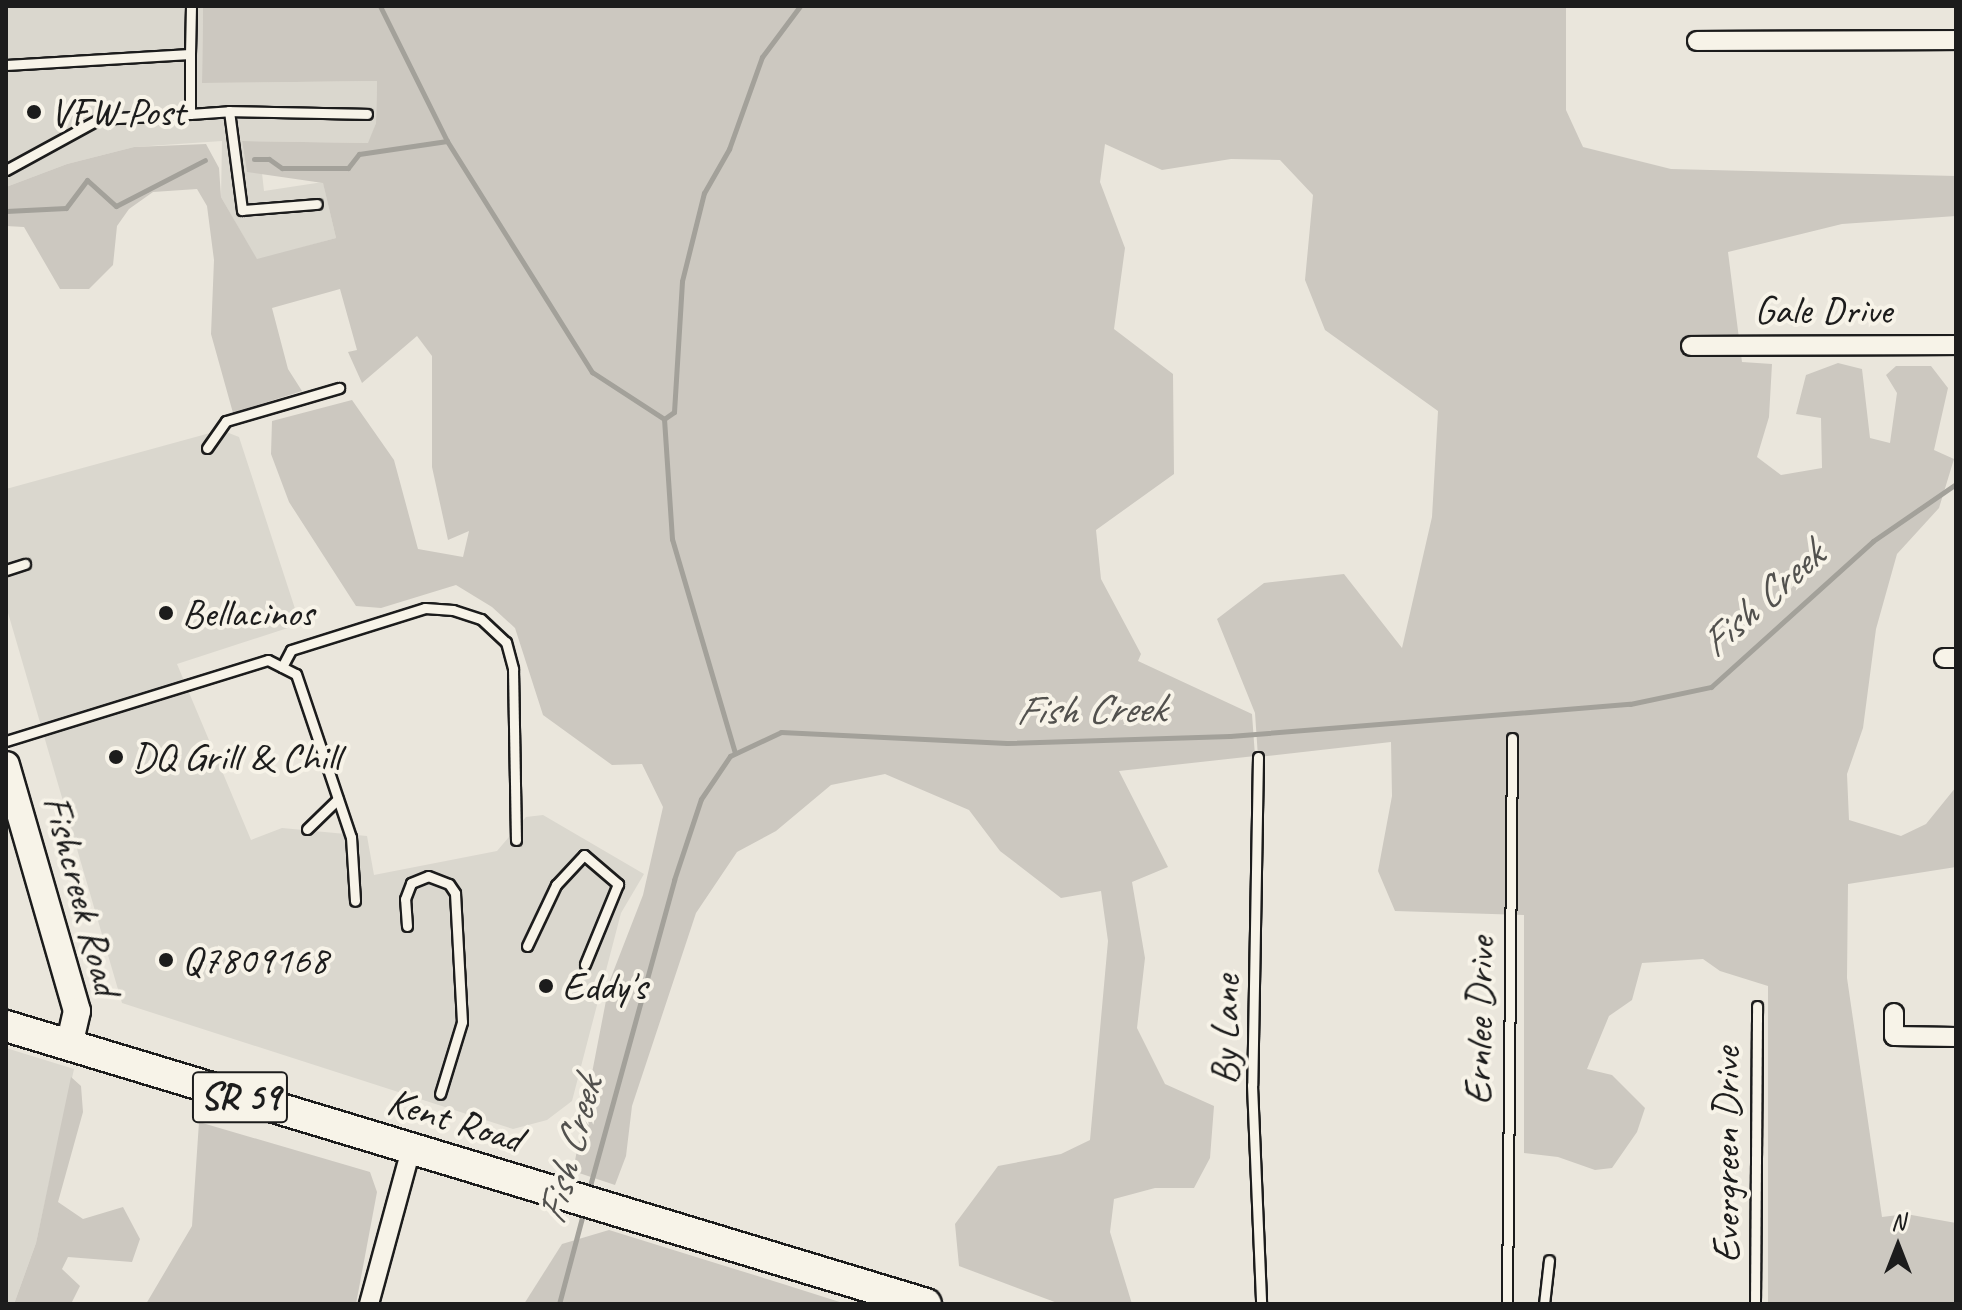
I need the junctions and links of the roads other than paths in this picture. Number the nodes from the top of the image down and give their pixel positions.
1 (191, 6) edge
2 (1956, 40) edge
3 (1697, 41) dead end
4 (190, 54) junction
5 (6, 65) edge
6 (229, 111) junction
7 (190, 114) junction
8 (367, 114) dead end
9 (6, 170) edge
10 (317, 204) dead end
11 (1956, 345) edge
12 (1691, 346) dead end
13 (339, 388) dead end
14 (207, 448) dead end
15 (25, 564) dead end
16 (6, 570) edge
17 (282, 667) junction
18 (1512, 738) dead end
19 (6, 741) edge
20 (1258, 757) dead end
21 (6, 765) edge
22 (338, 799) junction
23 (307, 829) dead end
24 (516, 840) dead end
25 (355, 901) dead end
26 (407, 926) dead end
27 (527, 946) dead end
28 (585, 964) dead end
29 (1757, 1006) dead end
30 (1894, 1013) dead end
31 (6, 1026) edge
32 (1956, 1037) edge
33 (69, 1045) junction
34 (440, 1094) dead end
35 (411, 1149) junction
36 (1549, 1260) dead end
37 (369, 1304) edge
38 (926, 1304) edge
39 (1261, 1304) edge
40 (1507, 1304) edge
41 (1544, 1304) edge
42 (1755, 1304) edge

1 - 4 lane
2 - 3 street
4 - 5 lane
4 - 7 lane
6 - 7 lane
6 - 8 lane
6 - 10 lane
7 - 9 lane
11 - 12 street, Gale Drive
13 - 14 lane
15 - 16 lane
17 - 19 lane
17 - 22 lane
17 - 24 lane
18 - 40 lane, Ernlee Drive
20 - 39 lane, By Lane
21 - 33 main road, Fishcreek Road
22 - 23 lane
22 - 25 lane
26 - 34 lane
27 - 28 lane
29 - 42 lane, Evergreen Drive
30 - 32 street
31 - 33 main road, Kent Road / SR 59
33 - 35 main road, Kent Road / SR 59
35 - 37 street
35 - 38 main road, Kent Road / SR 59
36 - 41 lane

